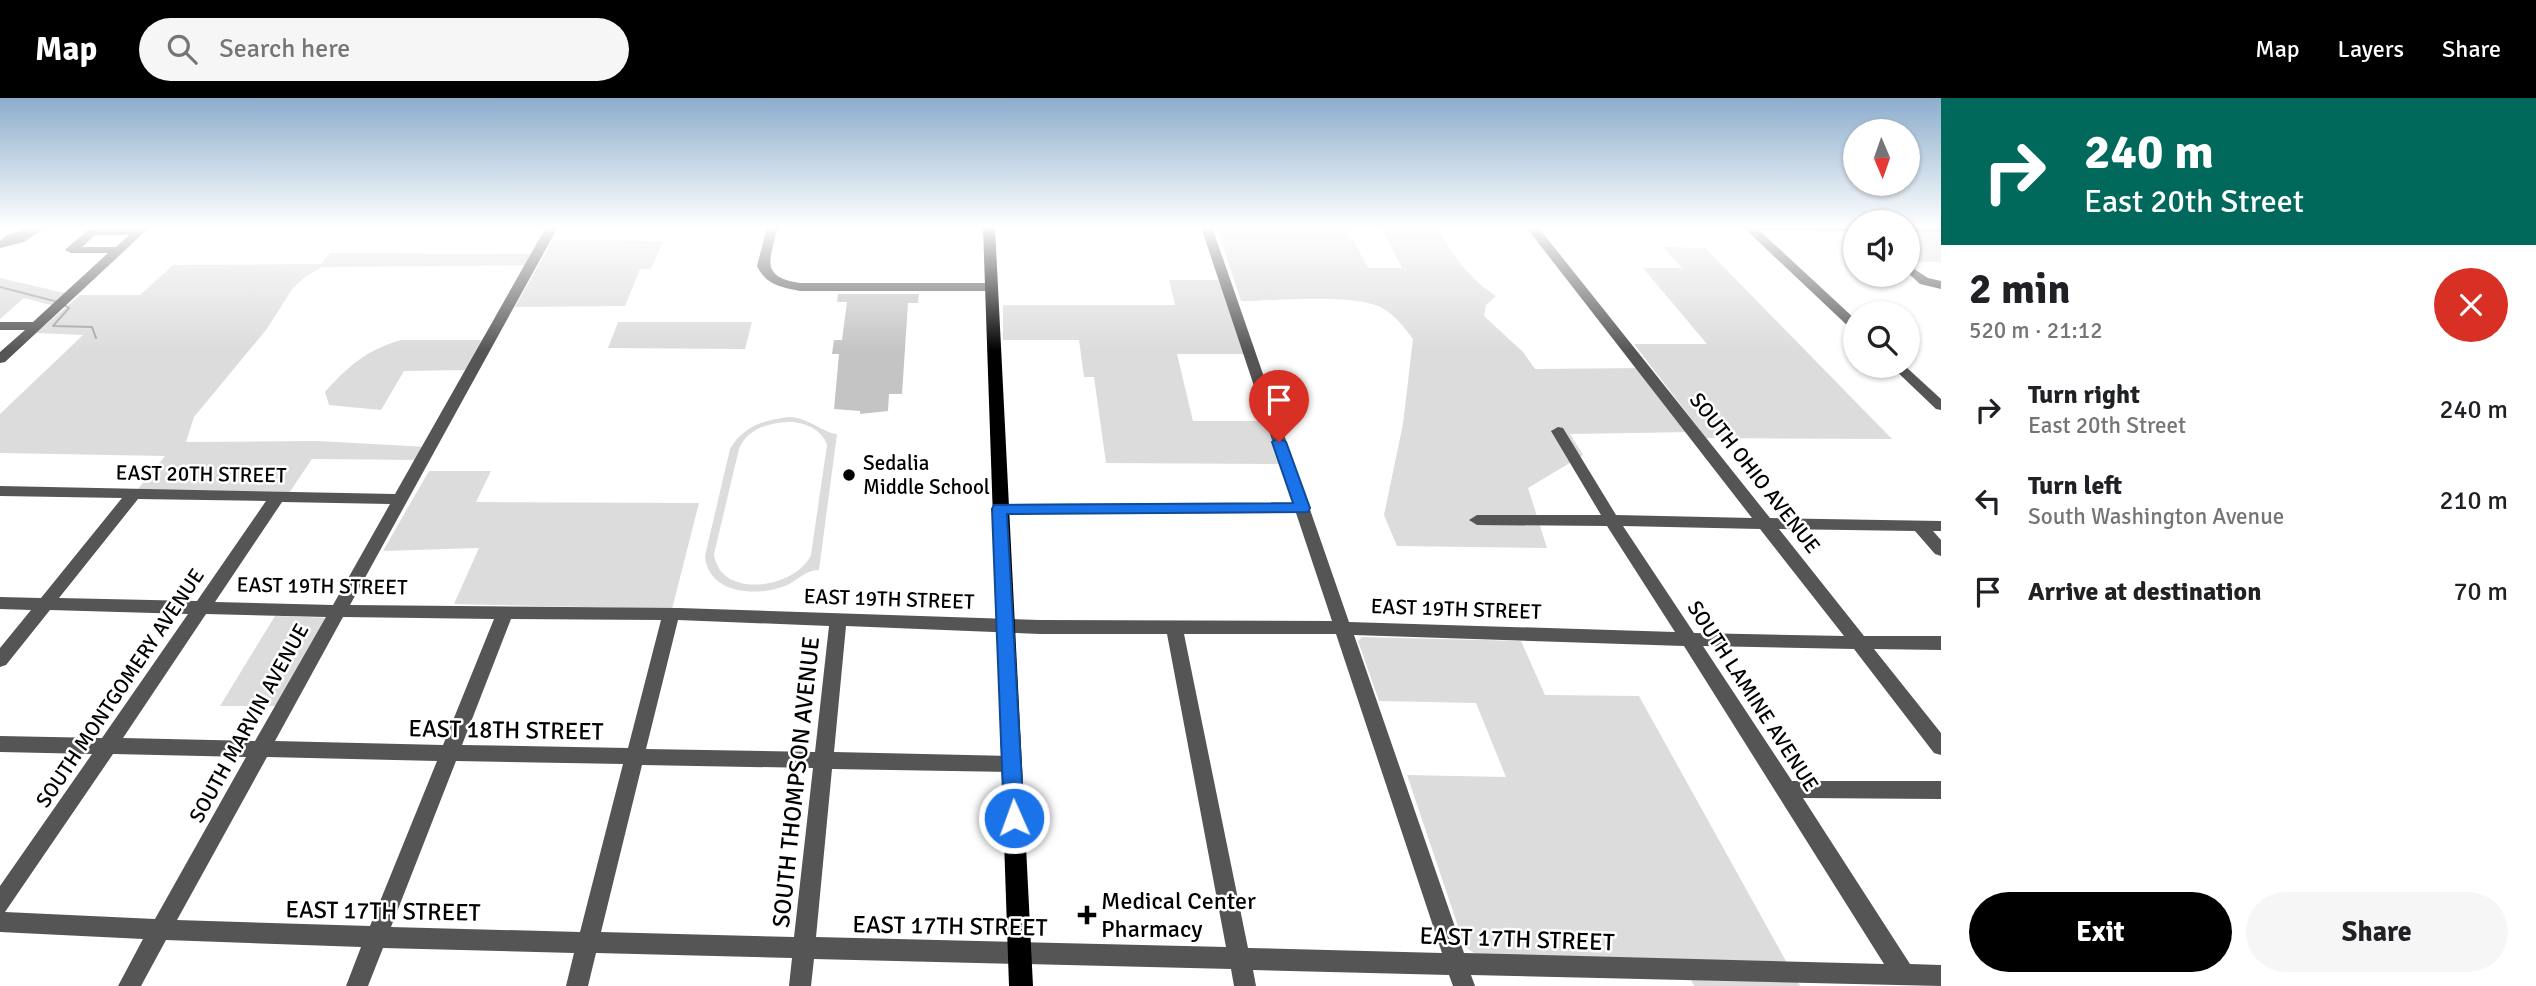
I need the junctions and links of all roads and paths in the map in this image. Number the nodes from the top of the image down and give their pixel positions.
1 (99, 268) edge
2 (529, 268) edge
3 (763, 268) edge
4 (991, 268) edge
5 (1221, 268) edge
6 (1565, 268) edge
7 (1793, 268) edge
8 (1920, 278) edge
9 (1941, 285) edge
10 (992, 287) junction
11 (1843, 315) edge
12 (0, 326) edge
13 (36, 326) junction
14 (0, 359) edge
15 (1911, 378) edge
16 (1941, 406) edge
17 (1558, 431) dead end
18 (0, 491) edge
19 (134, 494) junction
20 (277, 497) junction
21 (401, 499) junction
22 (1302, 508) junction
23 (999, 509) junction
24 (1477, 520) dead end
25 (1612, 520) junction
26 (1766, 523) junction
27 (1919, 526) junction
28 (1941, 526) edge
29 (1941, 550) edge
30 (0, 603) edge
31 (46, 603) junction
32 (202, 607) junction
33 (337, 611) junction
34 (506, 611) junction
35 (671, 614) junction
36 (838, 621) junction
37 (1004, 625) junction
38 (1174, 626) junction
39 (1344, 628) junction
40 (1690, 640) junction
41 (1860, 643) junction
42 (1941, 643) edge
43 (0, 660) edge
44 (0, 744) edge
45 (109, 746) junction
46 (1941, 747) edge
47 (262, 749) junction
48 (450, 753) junction
49 (634, 757) junction
50 (823, 760) junction
51 (1012, 764) junction
52 (1787, 789) junction
53 (1941, 790) edge
54 (0, 904) edge
55 (0, 922) edge
56 (160, 929) junction
57 (376, 937) junction
58 (588, 943) junction
59 (804, 949) junction
60 (1020, 955) junction
61 (1240, 957) junction
62 (1457, 963) junction
63 (1941, 976) edge
64 (1908, 981) edge
65 (129, 986) edge
66 (357, 986) edge
67 (577, 986) edge
68 (800, 986) edge
69 (1021, 986) edge
70 (1245, 986) edge
71 (1464, 986) edge

1 - 13 street
2 - 21 street, SOUTH MARVIN AVENUE
3 - 10 street
4 - 10 main road
5 - 22 street
6 - 26 street, SOUTH OHIO AVENUE
7 - 11 street
8 - 9 street
10 - 23 main road
12 - 13 street
13 - 14 street
15 - 16 street
17 - 25 street, SOUTH LAMINE AVENUE
18 - 19 street, EAST 20TH STREET
19 - 20 street, EAST 20TH STREET
19 - 31 street
20 - 21 street, EAST 20TH STREET
20 - 32 street, SOUTH MONTGOMERY AVENUE
21 - 33 street, SOUTH MARVIN AVENUE
22 - 23 street
22 - 39 street
23 - 37 main road
24 - 25 street
25 - 26 street
25 - 40 street, SOUTH LAMINE AVENUE
26 - 27 street
26 - 41 street, SOUTH OHIO AVENUE
27 - 28 street
27 - 29 street
30 - 31 street, EAST 19TH STREET
31 - 32 street, EAST 19TH STREET
31 - 43 street
32 - 33 street, EAST 19TH STREET
32 - 45 street, SOUTH MONTGOMERY AVENUE
33 - 34 street, EAST 19TH STREET
33 - 47 street, SOUTH MARVIN AVENUE
34 - 35 street, EAST 19TH STREET
34 - 48 street
35 - 36 street, EAST 19TH STREET
35 - 49 street
36 - 37 street, EAST 19TH STREET
36 - 50 street, SOUTH THOMPSON AVENUE
37 - 38 street, EAST 19TH STREET
37 - 51 main road
38 - 39 street, EAST 19TH STREET
38 - 61 street
39 - 40 street, EAST 19TH STREET
39 - 62 street
40 - 41 street, EAST 19TH STREET
40 - 52 street, SOUTH LAMINE AVENUE
41 - 42 street, EAST 19TH STREET
41 - 46 street, SOUTH OHIO AVENUE
44 - 45 street, EAST 18TH STREET
45 - 47 street, EAST 18TH STREET
45 - 54 street, SOUTH MONTGOMERY AVENUE
47 - 48 street, EAST 18TH STREET
47 - 56 street, SOUTH MARVIN AVENUE
48 - 49 street, EAST 18TH STREET
48 - 57 street
49 - 50 street, EAST 18TH STREET
49 - 58 street
50 - 51 street, EAST 18TH STREET
50 - 59 street, SOUTH THOMPSON AVENUE
51 - 60 main road
52 - 53 street
52 - 64 street, SOUTH LAMINE AVENUE
55 - 56 street, EAST 17TH STREET
56 - 57 street, EAST 17TH STREET
56 - 65 street, SOUTH MARVIN AVENUE
57 - 58 street, EAST 17TH STREET
57 - 66 street
58 - 59 street, EAST 17TH STREET
58 - 67 street
59 - 60 street, EAST 17TH STREET
59 - 68 street, SOUTH THOMPSON AVENUE
60 - 61 street, EAST 17TH STREET
60 - 69 main road
61 - 62 street, EAST 17TH STREET
61 - 70 street
62 - 64 street, EAST 17TH STREET
62 - 71 street
63 - 64 street, EAST 17TH STREET

